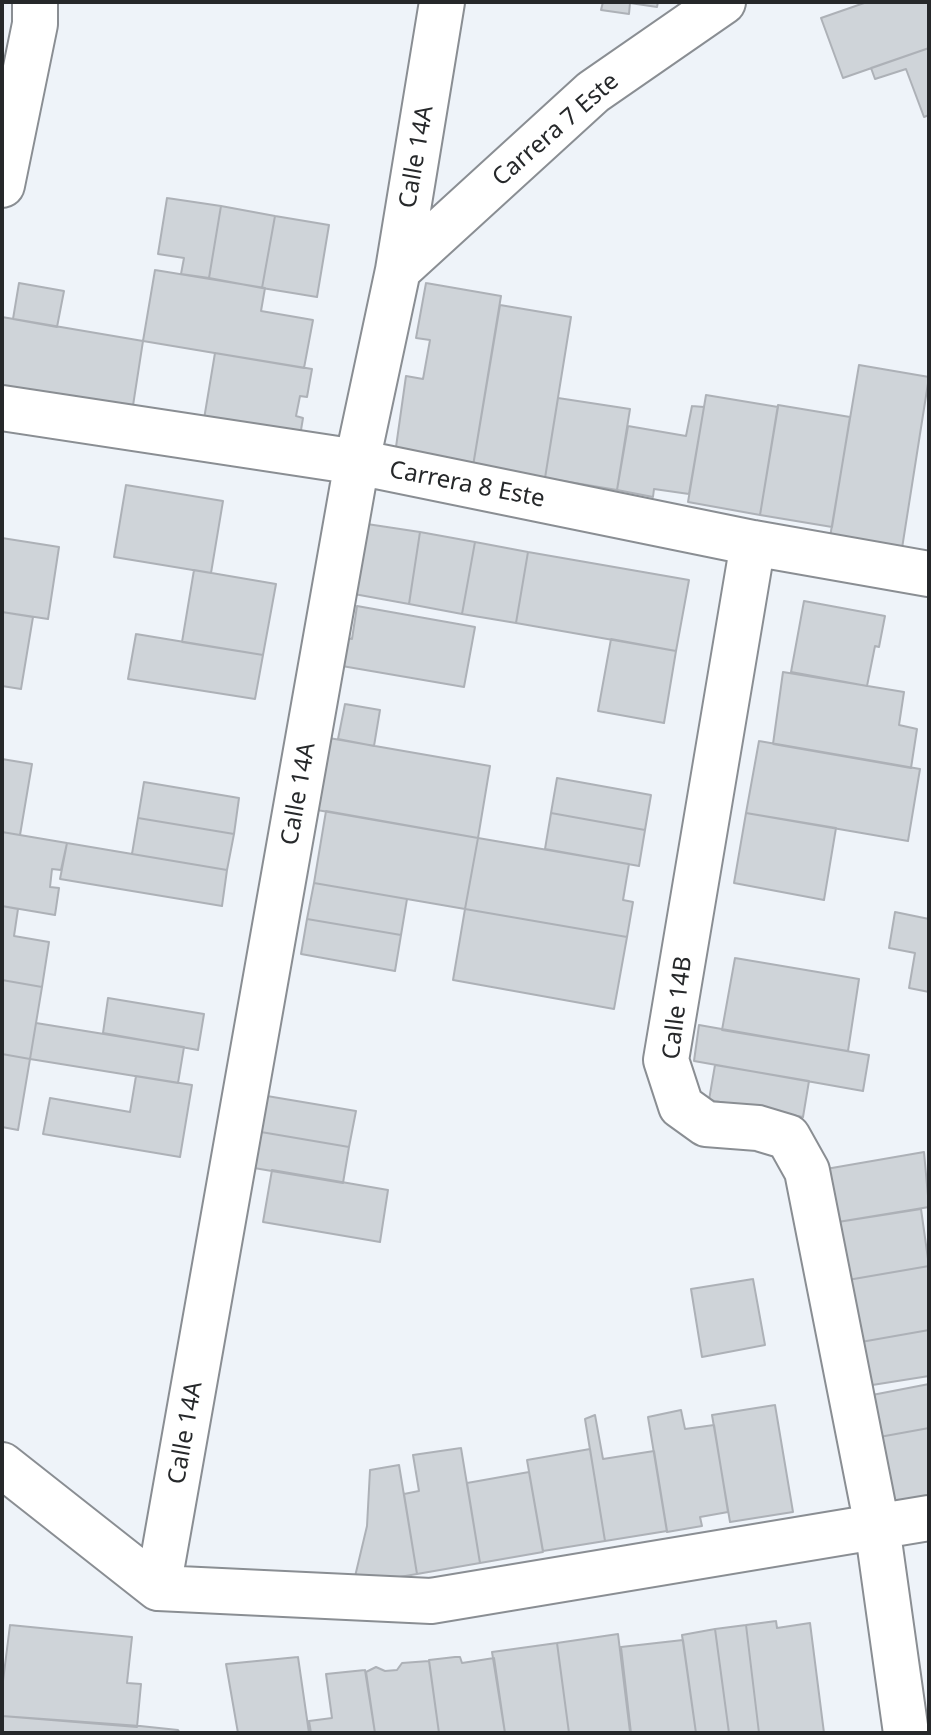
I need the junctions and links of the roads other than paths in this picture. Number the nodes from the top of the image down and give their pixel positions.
1 (35, 2) edge
2 (442, 2) edge
3 (723, 2) edge
4 (2, 185) edge
5 (398, 270) junction
6 (2, 408) edge
7 (357, 462) junction
8 (753, 543) junction
9 (929, 574) edge
10 (2, 1465) edge
11 (929, 1518) edge
12 (877, 1526) junction
13 (158, 1588) junction
14 (906, 1733) edge

1 - 4 street
2 - 5 street, Calle 14A
3 - 5 street, Carrera 7 Este
5 - 7 street, Calle 14A
6 - 7 street, Carrera 8 Este
7 - 8 street, Carrera 8 Este
7 - 13 street, Calle 14A
8 - 9 street, Carrera 8 Este
8 - 12 street, Calle 14B
10 - 13 street
11 - 12 street
12 - 13 street
12 - 14 street

